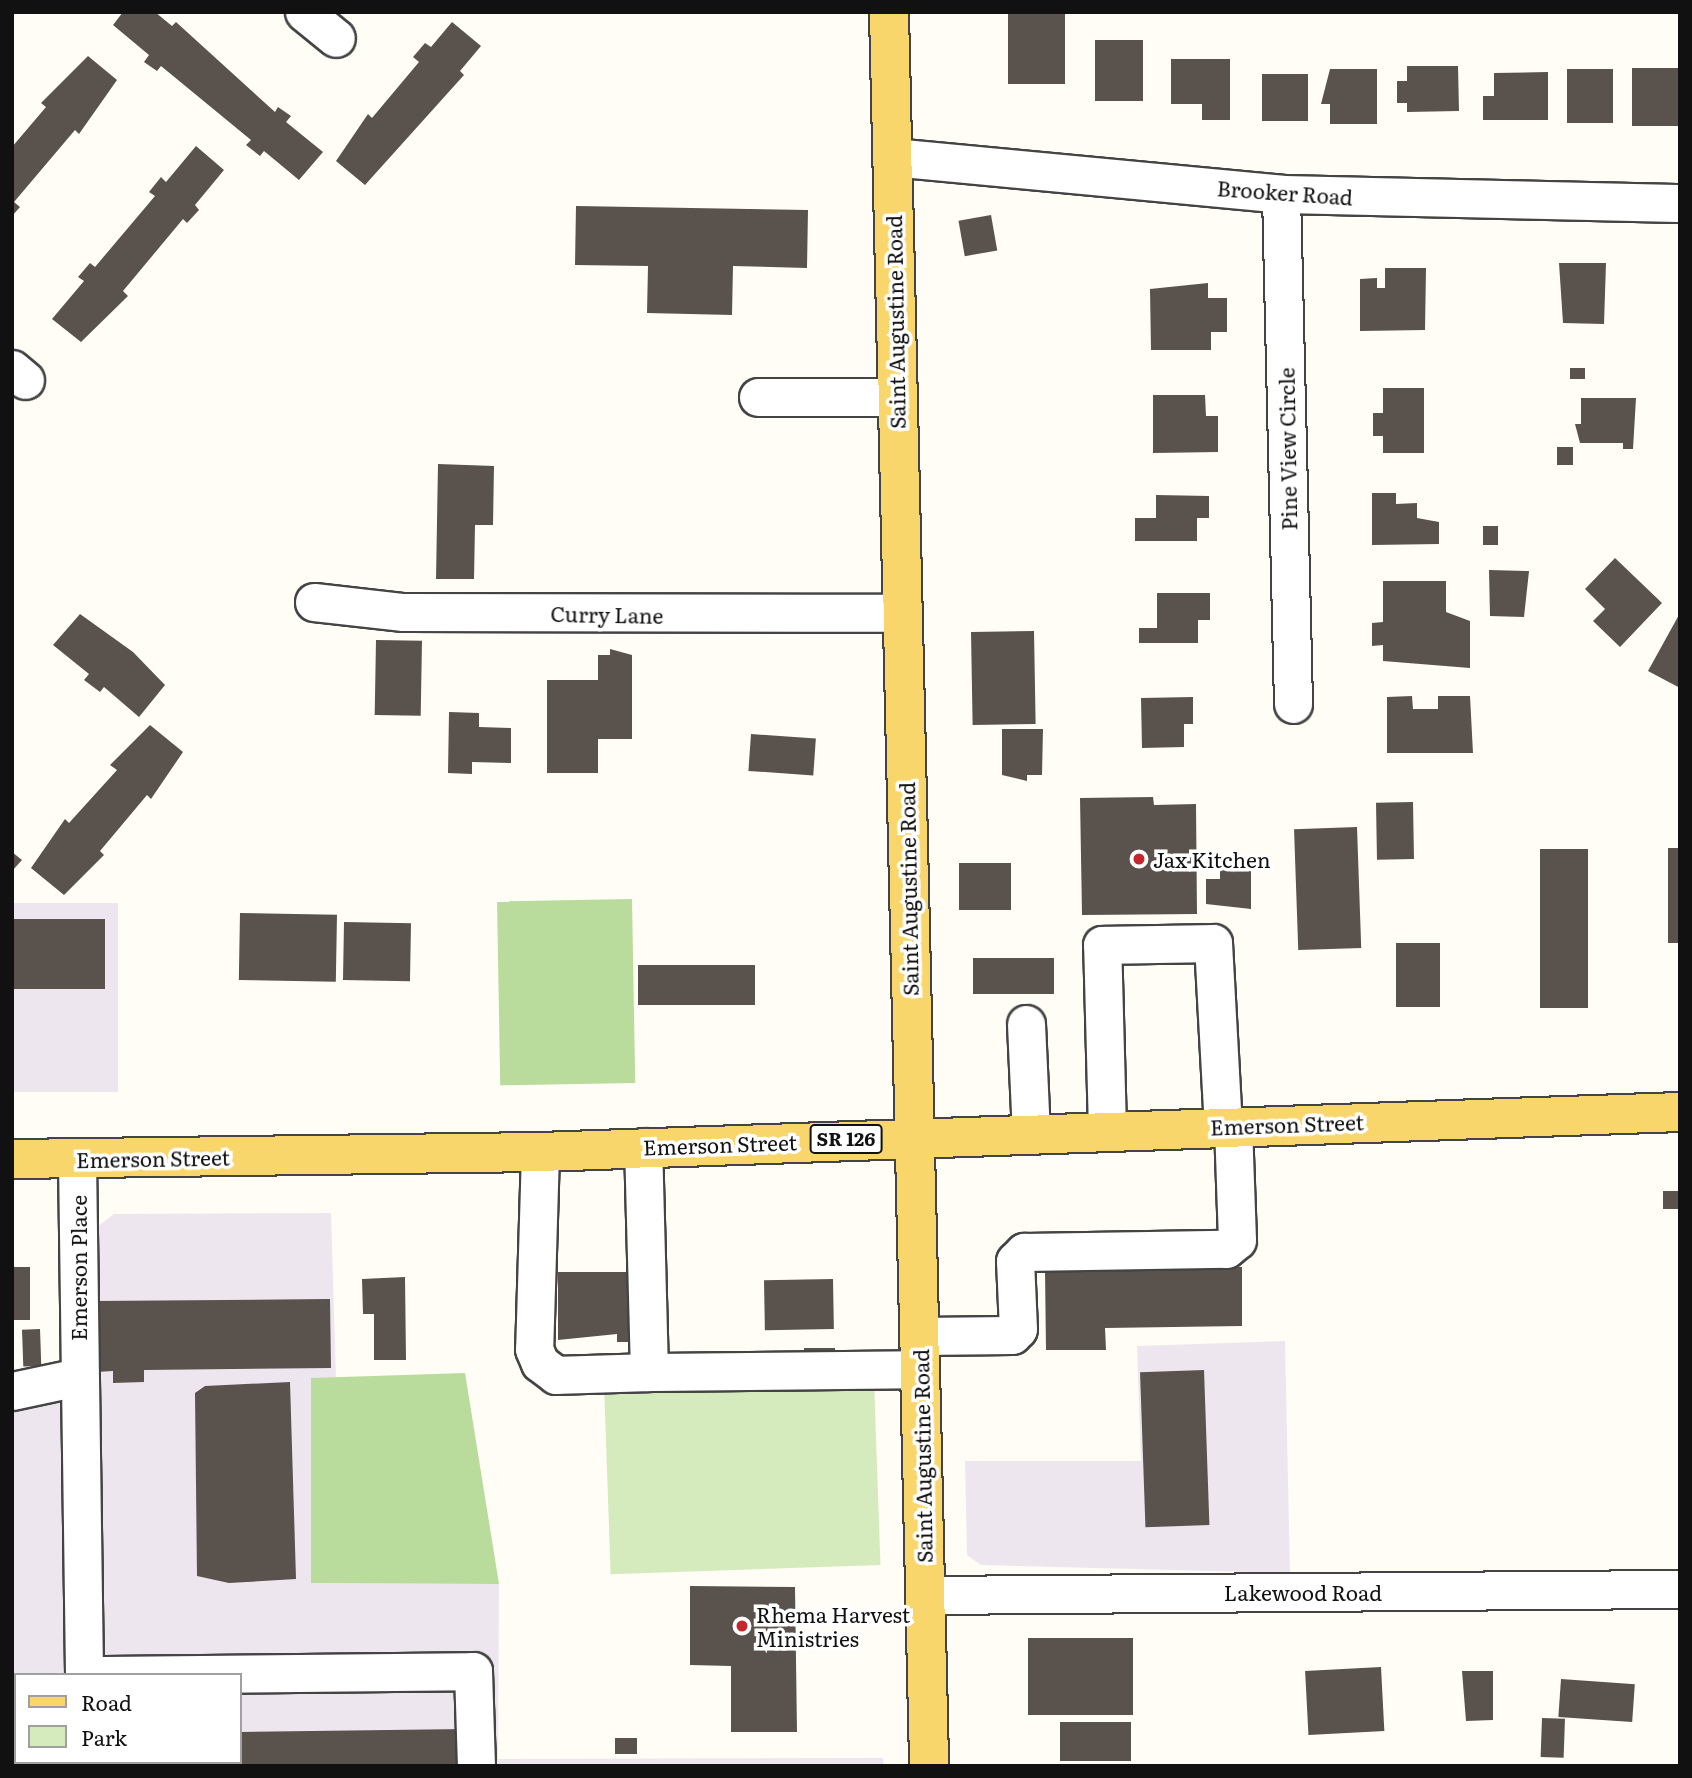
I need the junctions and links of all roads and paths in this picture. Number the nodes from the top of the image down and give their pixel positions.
1 (304, 12) edge
2 (889, 12) edge
3 (336, 38) dead end
4 (892, 158) junction
5 (1281, 194) junction
6 (1680, 203) edge
7 (758, 397) dead end
8 (897, 397) junction
9 (314, 602) dead end
10 (901, 613) junction
11 (1293, 704) dead end
12 (1026, 1024) dead end
13 (1680, 1112) edge
14 (1228, 1126) junction
15 (1107, 1130) junction
16 (1031, 1133) junction
17 (915, 1137) junction
18 (643, 1147) junction
19 (540, 1153) junction
20 (12, 1159) edge
21 (77, 1159) junction
22 (919, 1353) junction
23 (649, 1372) junction
24 (78, 1377) junction
25 (12, 1391) edge
26 (1680, 1589) edge
27 (926, 1595) junction
28 (84, 1673) edge
29 (242, 1673) edge
30 (476, 1766) edge
31 (929, 1766) edge

1 - 3 street
2 - 4 main road, Saint Augustine Road
4 - 5 street, Brooker Road
4 - 8 main road, Saint Augustine Road
5 - 6 street, Brooker Road
5 - 11 street, Pine View Circle
7 - 8 street
8 - 10 main road, Saint Augustine Road
9 - 10 street, Curry Lane
10 - 17 main road, Saint Augustine Road
12 - 16 street
13 - 14 main road, Emerson Street / SR 126
14 - 15 main road, Emerson Street / SR 126
14 - 15 street
14 - 22 street
15 - 16 main road, Emerson Street / SR 126
16 - 17 main road, Emerson Street / SR 126
17 - 18 main road, Emerson Street / SR 126
17 - 22 main road, Saint Augustine Road
18 - 19 main road, Emerson Street / SR 126
18 - 23 street
19 - 21 main road, Emerson Street / SR 126
19 - 23 street
20 - 21 main road, Emerson Street / SR 126
21 - 24 street, Emerson Place
22 - 23 street
22 - 27 main road, Saint Augustine Road
24 - 25 street
24 - 28 street, Emerson Place
26 - 27 street, Lakewood Road
27 - 31 main road, Saint Augustine Road
29 - 30 street

